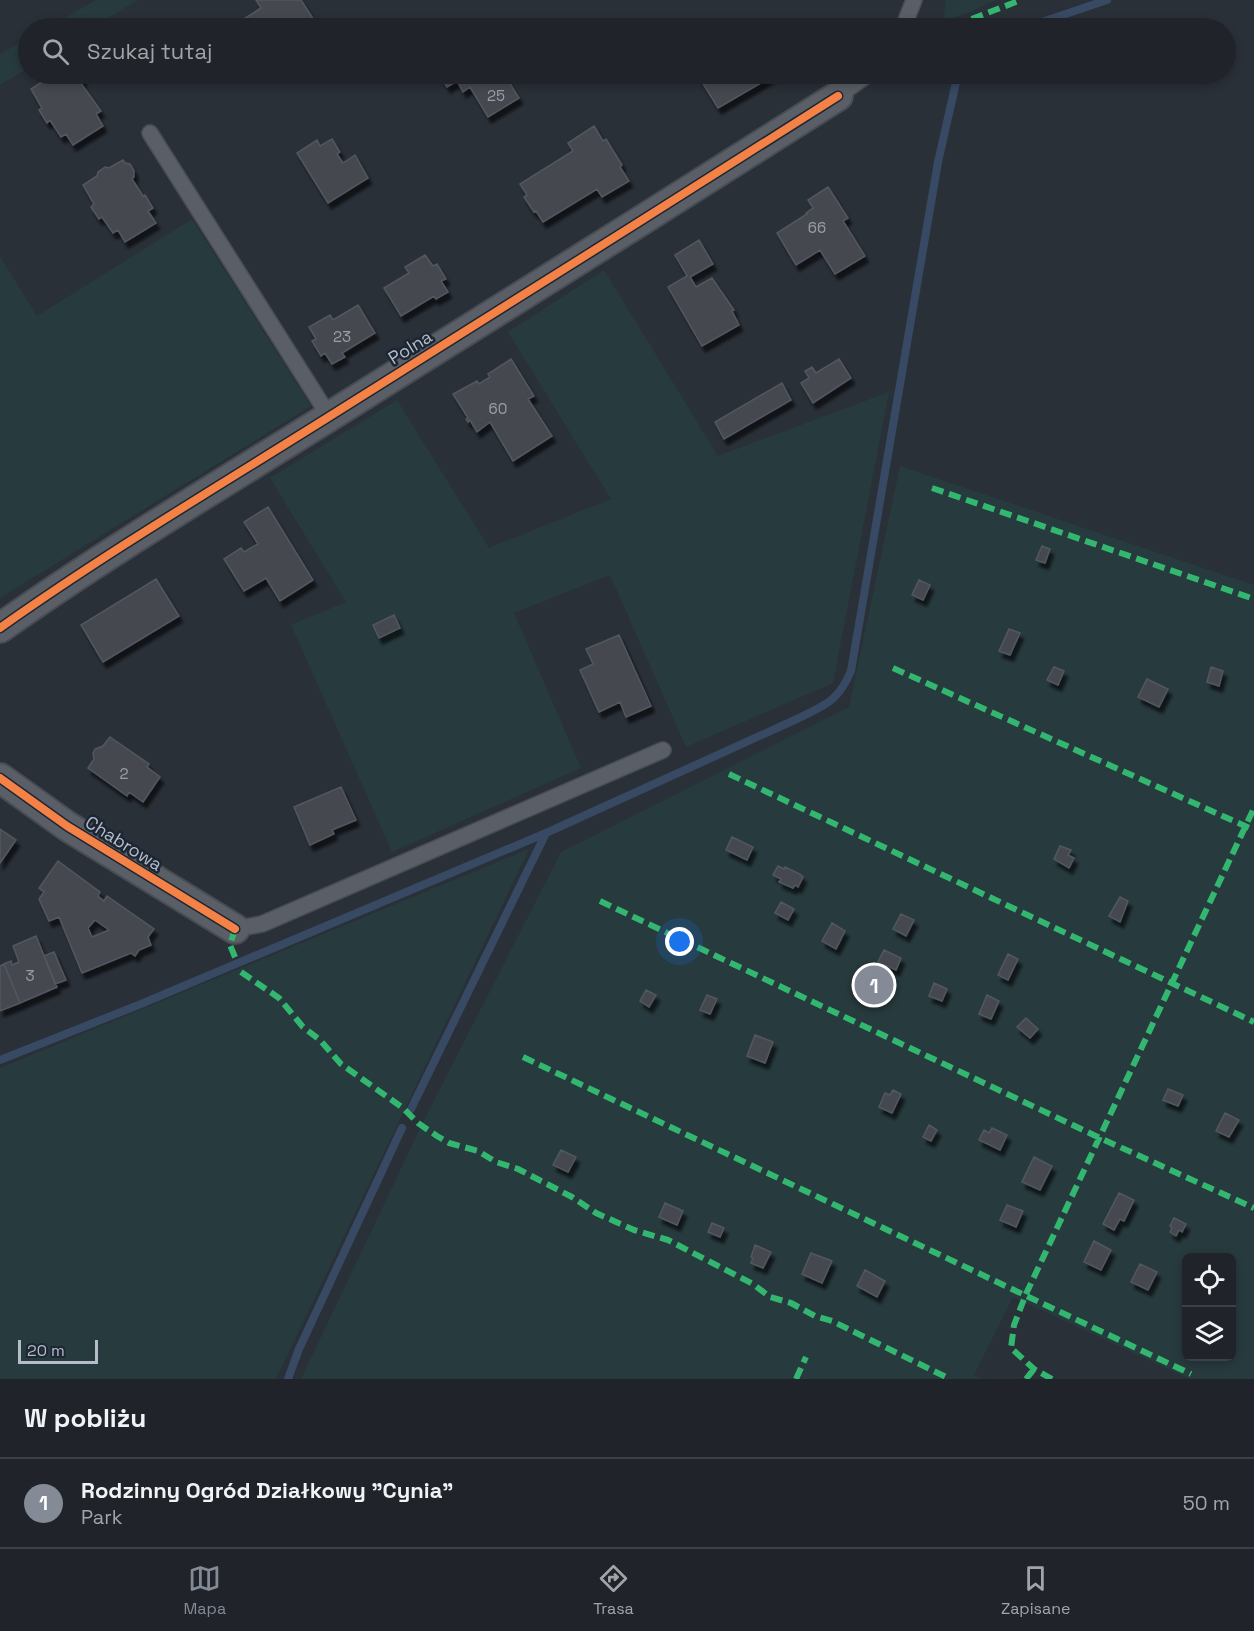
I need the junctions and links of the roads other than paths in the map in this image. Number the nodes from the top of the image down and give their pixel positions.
1 (914, 0) edge
2 (907, 18) edge
3 (855, 84) edge
4 (838, 96) joint
5 (150, 133) dead end
6 (329, 416) junction
7 (0, 628) edge
8 (663, 750) dead end
9 (0, 778) edge
10 (235, 929) joint

1 - 2 lane
3 - 4 lane
4 - 6 street, Polna
5 - 6 lane
6 - 7 street, Polna
8 - 10 lane
9 - 10 street, Chabrowa

